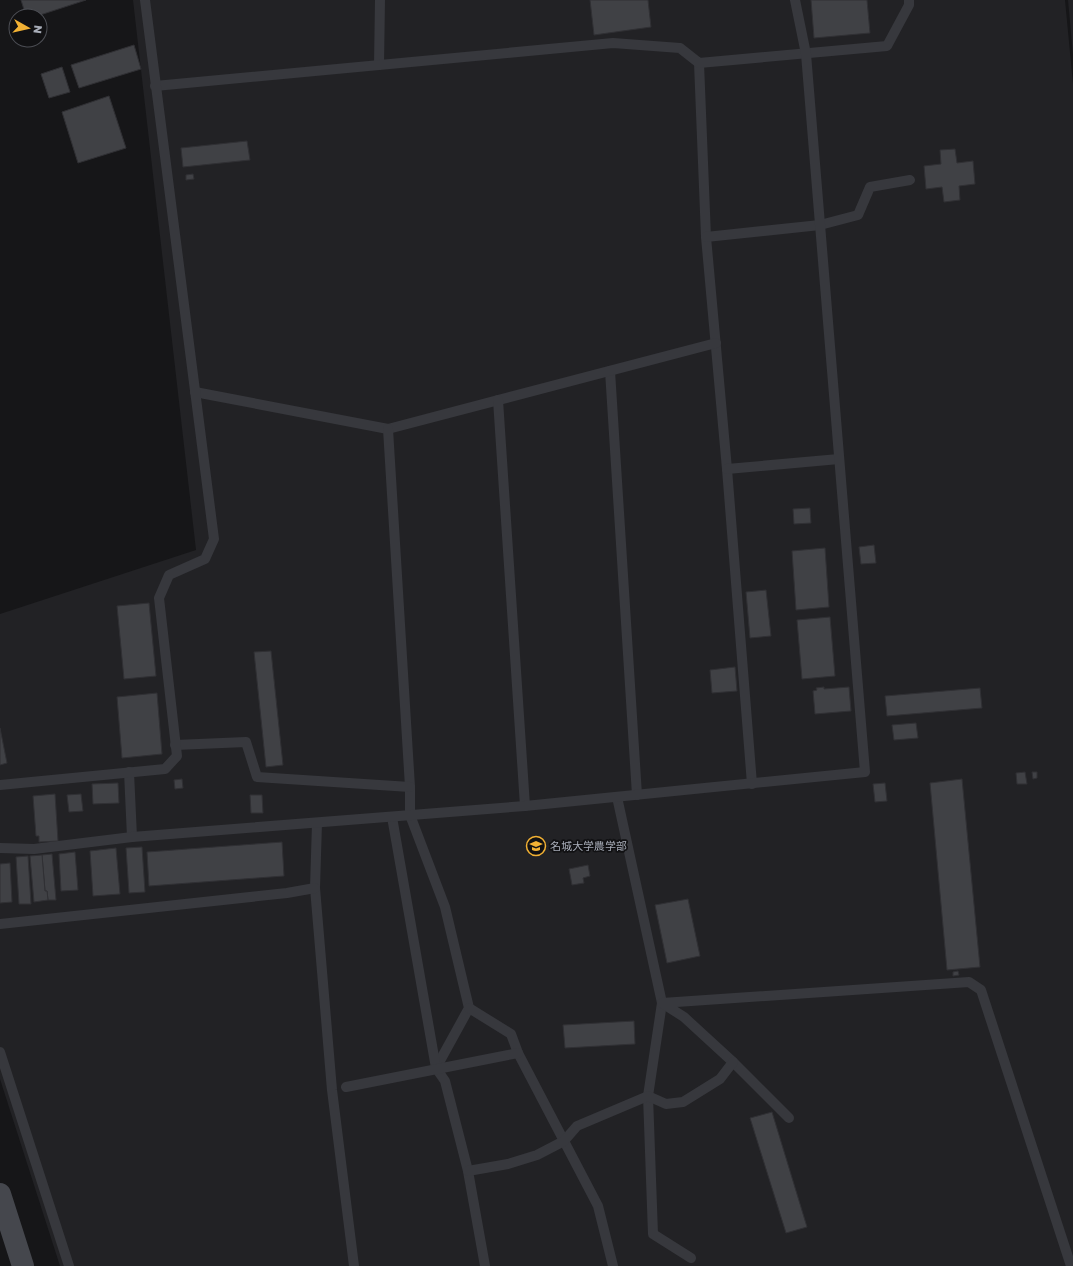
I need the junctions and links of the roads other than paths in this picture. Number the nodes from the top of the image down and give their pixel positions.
1 (145, 0) edge
2 (380, 0) edge
3 (795, 0) edge
4 (909, 0) edge
5 (806, 54) junction
6 (699, 63) junction
7 (378, 65) junction
8 (155, 86) junction
9 (910, 180) dead end
10 (820, 224) junction
11 (706, 237) junction
12 (716, 343) junction
13 (610, 371) junction
14 (195, 392) junction
15 (498, 400) junction
16 (388, 428) junction
17 (839, 459) junction
18 (727, 469) junction
19 (175, 745) junction
20 (129, 772) junction
21 (752, 784) junction
22 (0, 785) edge
23 (410, 787) junction
24 (637, 795) junction
25 (618, 797) junction
26 (525, 806) junction
27 (410, 815) junction
28 (392, 817) junction
29 (317, 823) junction
30 (132, 837) junction
31 (0, 848) edge
32 (315, 888) junction
33 (0, 924) edge
34 (662, 1003) junction
35 (469, 1008) junction
36 (0, 1052) edge
37 (518, 1053) junction
38 (733, 1062) junction
39 (436, 1068) junction
40 (346, 1087) dead end
41 (648, 1096) junction
42 (789, 1118) dead end
43 (564, 1141) junction
44 (468, 1171) junction
45 (0, 1194) edge
46 (691, 1258) dead end
47 (23, 1266) edge
48 (69, 1266) edge
49 (354, 1266) edge
50 (485, 1266) edge
51 (613, 1266) edge
52 (1071, 1266) edge

1 - 8 lane
2 - 7 lane
3 - 5 lane
4 - 5 lane
5 - 6 lane
5 - 10 lane
6 - 7 lane
6 - 11 lane
7 - 8 lane
8 - 14 lane
9 - 10 lane
10 - 11 lane
10 - 17 lane
11 - 12 lane
12 - 13 lane
12 - 18 lane
13 - 15 lane
13 - 24 lane
14 - 16 lane
14 - 19 lane
15 - 16 lane
15 - 26 lane
16 - 23 lane
17 - 18 lane
17 - 21 lane
18 - 21 lane
19 - 20 lane
19 - 23 lane
20 - 22 lane
20 - 30 lane
21 - 24 lane
23 - 27 lane
24 - 25 lane
25 - 26 lane
25 - 34 lane
26 - 27 lane
27 - 28 lane
27 - 35 lane
28 - 29 lane
28 - 39 lane
29 - 30 lane
29 - 32 lane
30 - 31 lane
32 - 33 lane
32 - 49 lane
34 - 38 lane
34 - 41 lane
34 - 52 lane
35 - 37 lane
35 - 39 lane
36 - 48 lane
37 - 39 lane
37 - 43 lane
38 - 41 lane
38 - 42 lane
39 - 40 lane
39 - 44 lane
41 - 43 lane
41 - 46 lane
43 - 44 lane
43 - 51 lane
44 - 50 lane
45 - 47 main road

